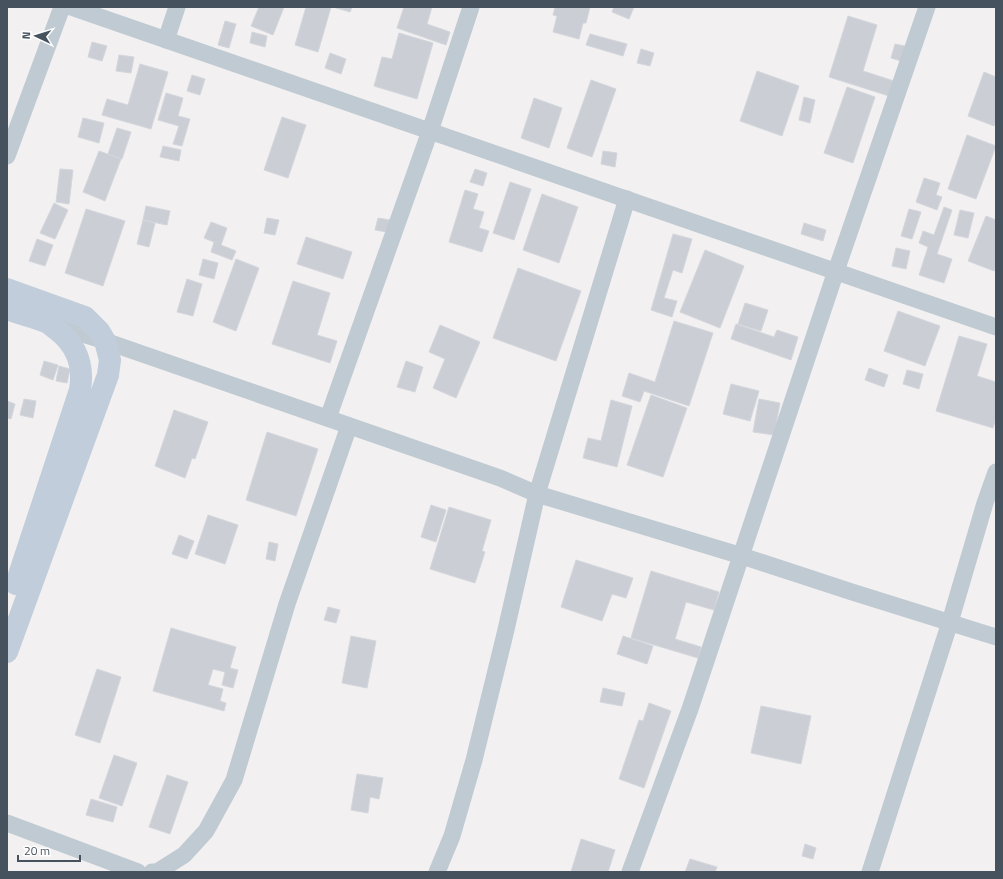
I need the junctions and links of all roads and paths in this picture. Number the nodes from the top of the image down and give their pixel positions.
1 (62, 7) edge
2 (71, 7) edge
3 (177, 7) edge
4 (471, 7) edge
5 (927, 7) edge
6 (166, 40) junction
7 (430, 131) junction
8 (7, 156) edge
9 (627, 199) junction
10 (836, 272) junction
11 (7, 290) edge
12 (7, 309) edge
13 (48, 323) junction
14 (996, 327) edge
15 (105, 341) junction
16 (328, 418) junction
17 (349, 426) junction
18 (996, 472) edge
19 (538, 494) junction
20 (742, 556) junction
21 (7, 611) edge
22 (950, 622) junction
23 (996, 637) edge
24 (7, 652) edge
25 (7, 823) edge
26 (138, 872) edge
27 (152, 872) edge
28 (157, 872) edge
29 (438, 872) edge
30 (630, 872) edge
31 (870, 872) edge

1 - 8 street
2 - 6 street
3 - 6 street
4 - 7 street
5 - 10 street
6 - 7 street
7 - 9 street
7 - 16 street
9 - 10 street
9 - 19 street
10 - 14 street
10 - 20 street
11 - 15 street
12 - 13 street
13 - 15 street
13 - 21 street
15 - 16 street
15 - 24 street
16 - 17 street
17 - 19 street
17 - 28 street
18 - 22 street
19 - 20 street
19 - 29 street
20 - 22 street
20 - 30 street
22 - 23 street
22 - 31 street
25 - 26 street
27 - 28 street

